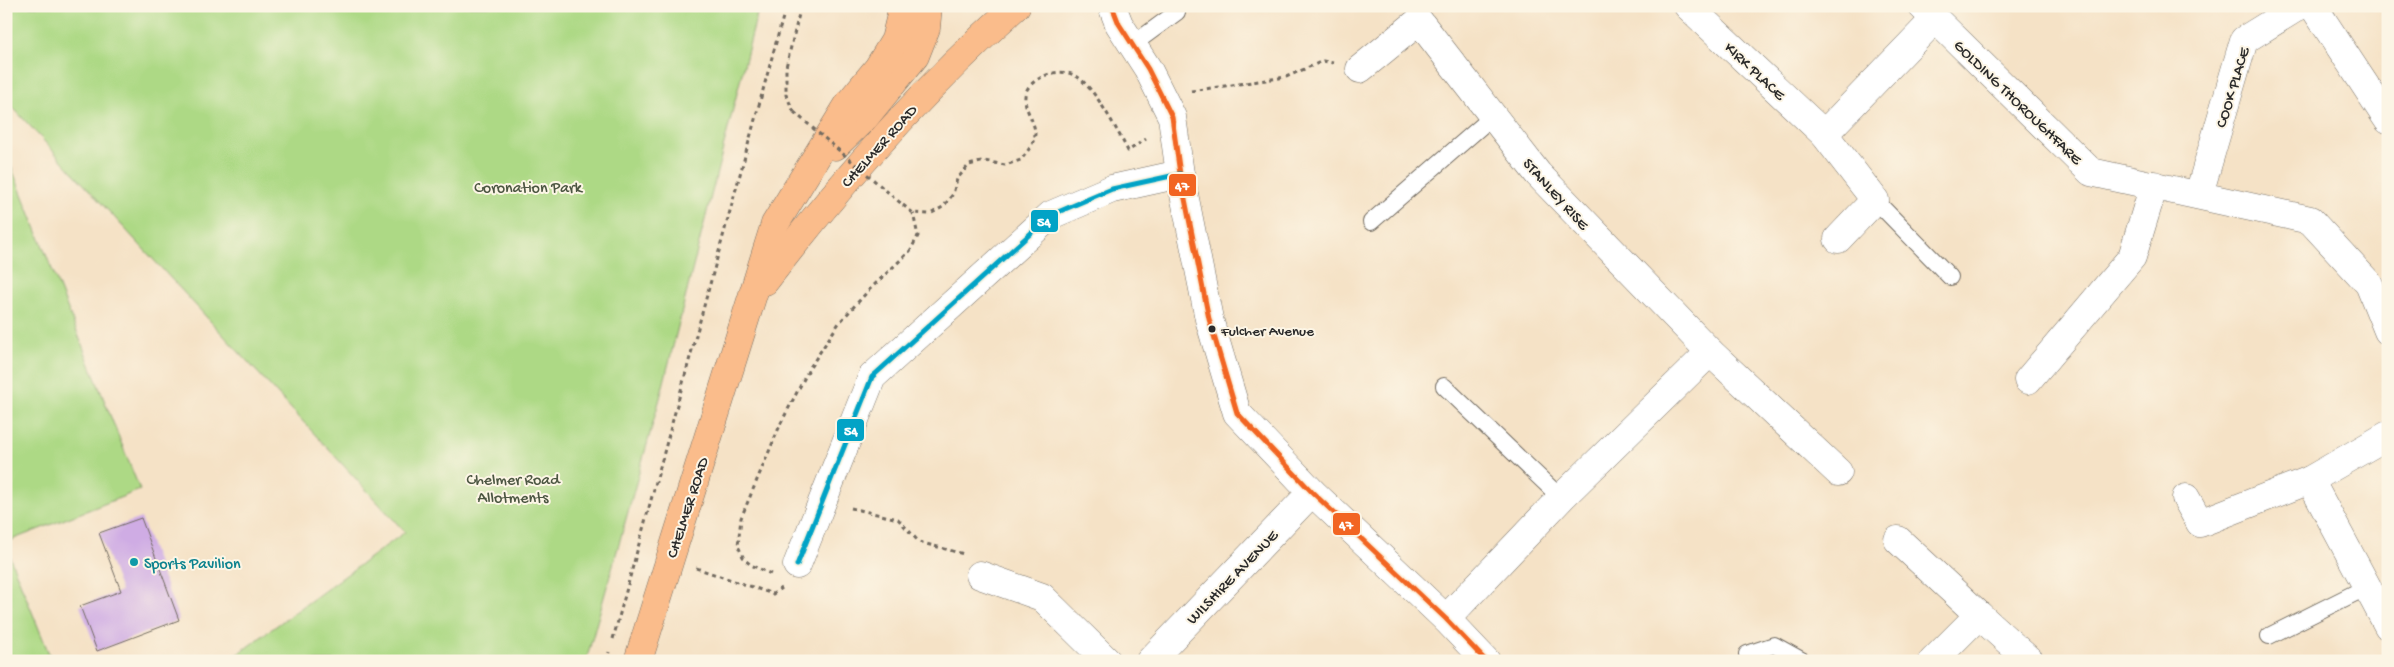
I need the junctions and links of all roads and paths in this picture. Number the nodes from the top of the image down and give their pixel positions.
1 (786, 6) edge
2 (801, 6) edge
3 (900, 6) edge
4 (928, 6) edge
5 (1016, 6) edge
6 (1096, 6) edge
7 (1178, 6) edge
8 (1688, 6) edge
9 (2299, 6) edge
10 (2313, 6) edge
11 (1928, 13) edge
12 (1413, 14) edge
13 (1121, 25) edge
14 (1360, 69) joint
15 (1186, 98) dead end
16 (1492, 117) junction
17 (2388, 120) edge
18 (1824, 134) junction
19 (1128, 151) dead end
20 (1180, 174) junction
21 (805, 175) junction
22 (2154, 185) junction
23 (2199, 194) junction
24 (1875, 200) junction
25 (913, 212) junction
26 (1372, 222) dead end
27 (1838, 239) dead end
28 (1950, 276) dead end
29 (753, 296) junction
30 (2388, 331) edge
31 (1710, 352) junction
32 (2028, 380) dead end
33 (1444, 386) dead end
34 (2388, 435) edge
35 (1838, 472) dead end
36 (2310, 480) junction
37 (1312, 492) junction
38 (1561, 498) junction
39 (2186, 498) dead end
40 (822, 501) junction
41 (677, 535) junction
42 (1898, 540) dead end
43 (790, 573) junction
44 (980, 575) joint
45 (2367, 587) junction
46 (1979, 615) junction
47 (1446, 619) junction
48 (2388, 626) edge
49 (2269, 636) dead end
50 (612, 642) dead end
51 (609, 651) dead end
52 (1747, 654) dead end
53 (607, 661) edge
54 (638, 661) edge
55 (1107, 661) edge
56 (1150, 661) edge
57 (1486, 661) edge
58 (1804, 661) edge
59 (1933, 661) edge
60 (2030, 661) edge

1 - 50 path
2 - 25 path, bridge
3 - 21 main road, CHELMER ROAD
4 - 21 main road, CHELMER ROAD
5 - 29 main road, CHELMER ROAD
6 - 13 street
7 - 13 lane
8 - 18 street, KIRK PLACE
9 - 23 street, COOK PLACE
10 - 17 street
11 - 18 street
11 - 22 street, GOLDING THOROUGHFARE
12 - 14 street, STANLEY RISE
12 - 16 street, STANLEY RISE
13 - 20 street
14 - 15 path
16 - 26 lane
16 - 31 street, STANLEY RISE
18 - 24 street, KIRK PLACE
19 - 25 path
20 - 37 street
20 - 40 street
21 - 29 main road, CHELMER ROAD
22 - 23 street, GOLDING THOROUGHFARE
22 - 32 street
23 - 30 street, GOLDING THOROUGHFARE
24 - 27 street
24 - 28 lane
25 - 43 path
29 - 41 main road, CHELMER ROAD
31 - 35 street, STANLEY RISE
31 - 38 street
33 - 38 lane
34 - 36 street
36 - 39 street
36 - 45 street
37 - 47 street
37 - 56 street, WILSHIRE AVENUE
38 - 47 street
40 - 43 street
40 - 44 path
41 - 43 path
41 - 54 main road, CHELMER ROAD
42 - 46 street
44 - 55 street
45 - 48 street
45 - 49 lane
46 - 59 street
46 - 60 street
47 - 57 street
51 - 53 path
52 - 58 lane

